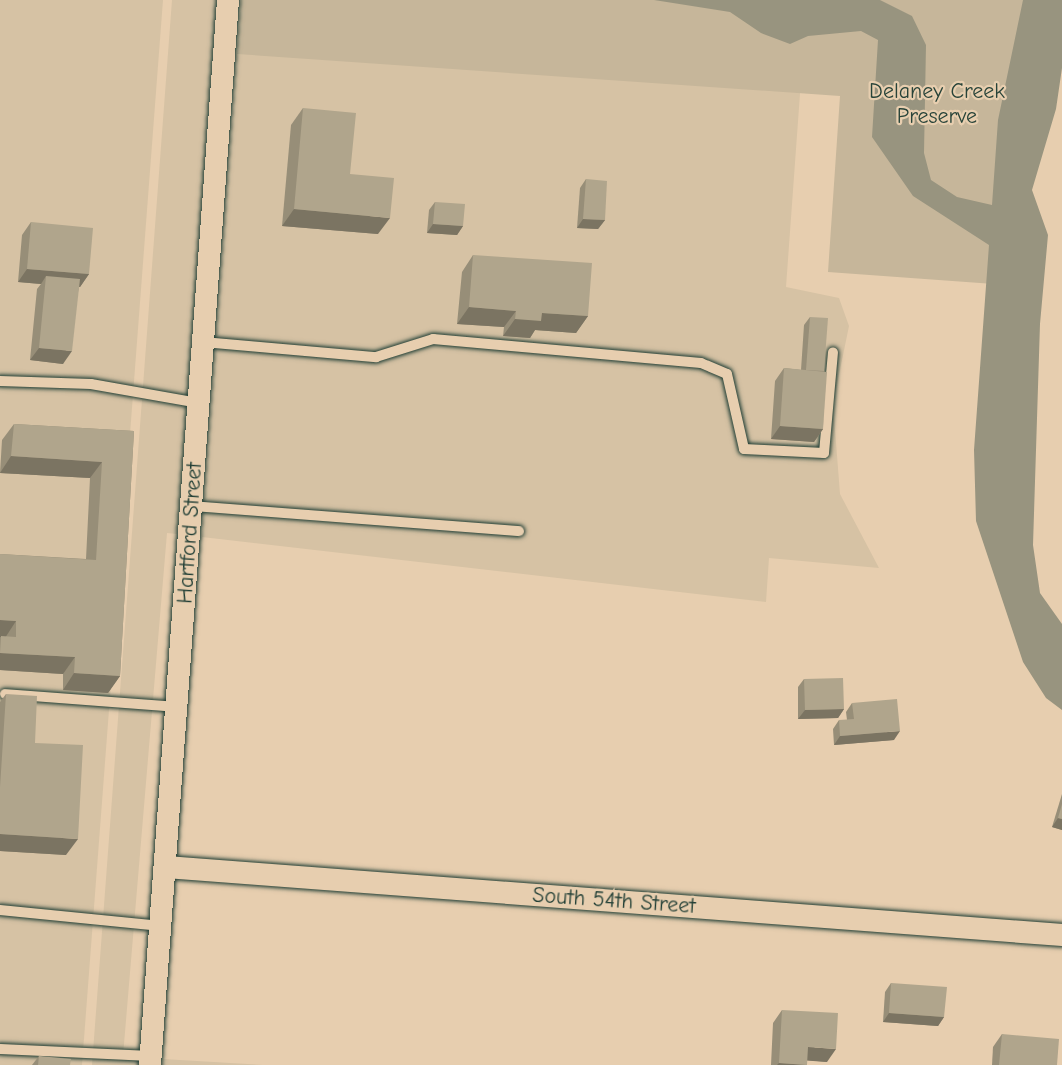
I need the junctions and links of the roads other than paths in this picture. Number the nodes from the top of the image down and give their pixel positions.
1 (228, 0) edge
2 (203, 342) junction
3 (833, 352) dead end
4 (0, 381) edge
5 (199, 404) junction
6 (192, 506) junction
7 (519, 531) dead end
8 (5, 694) edge
9 (177, 707) junction
10 (166, 867) junction
11 (0, 910) edge
12 (161, 926) junction
13 (1062, 935) edge
14 (0, 1049) edge
15 (150, 1060) edge

1 - 2 street, Hartford Street
2 - 3 lane
2 - 5 street, Hartford Street
4 - 5 lane
5 - 6 street, Hartford Street
6 - 7 lane
6 - 9 street, Hartford Street
8 - 9 lane
9 - 10 street, Hartford Street
10 - 12 street, Hartford Street
10 - 13 street, South 54th Street
11 - 12 lane
12 - 15 street, Hartford Street
14 - 15 lane

